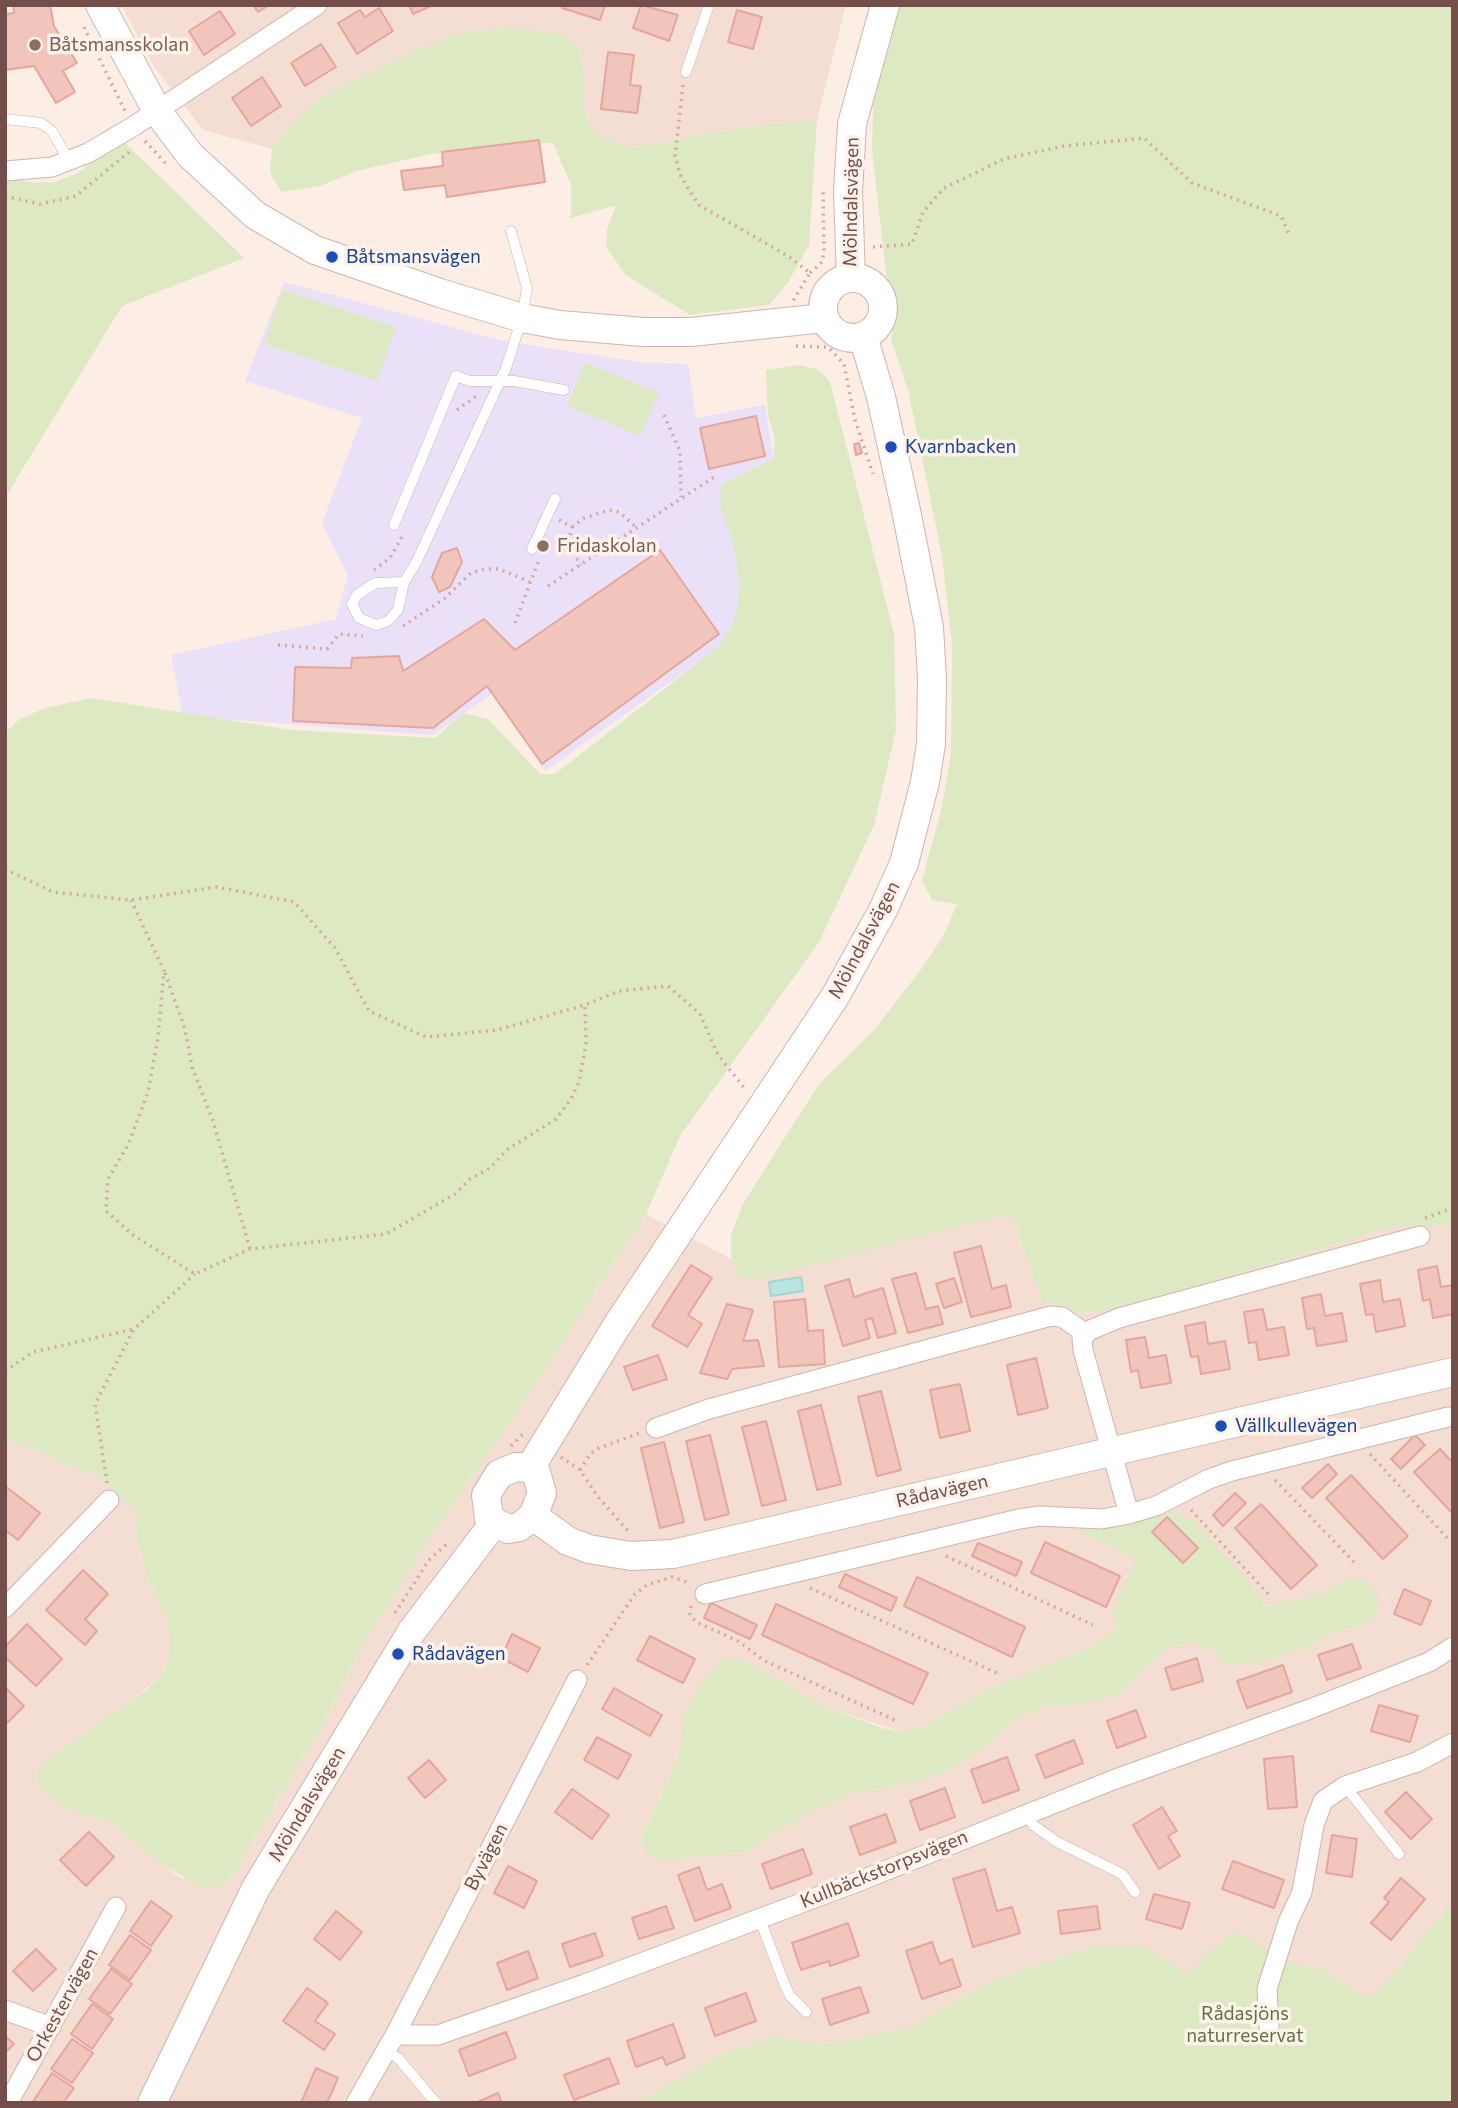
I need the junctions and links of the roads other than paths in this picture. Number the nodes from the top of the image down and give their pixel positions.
1 (317, 5) edge
2 (709, 5) edge
3 (885, 5) edge
4 (91, 14) edge
5 (685, 72) road end
6 (5, 119) edge
7 (145, 126) junction
8 (69, 162) junction
9 (5, 170) edge
10 (511, 231) dead end
11 (850, 278) junction
12 (522, 317) junction
13 (824, 317) junction
14 (863, 336) junction
15 (498, 381) junction
16 (564, 390) dead end
17 (555, 499) dead end
18 (396, 528) road end
19 (532, 549) road end
20 (404, 582) junction
21 (1420, 1236) dead end
22 (1086, 1334) junction
23 (1453, 1372) edge
24 (1448, 1417) dead end
25 (656, 1427) road end
26 (1112, 1453) junction
27 (530, 1468) junction
28 (109, 1500) road end
29 (1129, 1514) junction
30 (533, 1516) junction
31 (494, 1523) junction
32 (705, 1594) road end
33 (5, 1608) edge
34 (1449, 1657) edge
35 (577, 1679) road end
36 (1453, 1743) edge
37 (1345, 1786) junction
38 (1027, 1813) junction
39 (1399, 1854) dead end
40 (1135, 1892) dead end
41 (116, 1907) dead end
42 (759, 1917) junction
43 (5, 2010) edge
44 (806, 2012) dead end
45 (51, 2027) junction
46 (1269, 2027) dead end
47 (390, 2043) junction
48 (8, 2103) edge
49 (152, 2103) edge
50 (356, 2103) edge
51 (436, 2103) edge

1 - 7 street
2 - 5 lane
3 - 11 street, Mölndalsvägen
4 - 7 street
6 - 8 lane
7 - 8 street
7 - 12 street
8 - 9 street
10 - 12 lane
11 - 13 street
11 - 14 street
12 - 13 street
12 - 15 lane
13 - 14 street
14 - 27 street, Mölndalsvägen
15 - 16 lane
15 - 18 lane
15 - 20 lane
17 - 19 lane
20 - 20 lane
21 - 22 street
22 - 25 street
22 - 26 street
23 - 26 street, Rådavägen
24 - 29 street
26 - 29 street
26 - 30 street, Rådavägen
27 - 30 street
27 - 31 street
28 - 33 street
29 - 32 street
30 - 31 street
31 - 49 street, Mölndalsvägen
34 - 38 street, Kullbäckstorpsvägen
35 - 47 street, Byvägen
36 - 37 street
37 - 39 lane
37 - 46 street
38 - 40 lane
38 - 42 street, Kullbäckstorpsvägen
41 - 45 street, Orkestervägen
42 - 44 lane
42 - 47 street, Kullbäckstorpsvägen
43 - 45 street
45 - 48 street, Orkestervägen
47 - 50 street
47 - 51 lane

